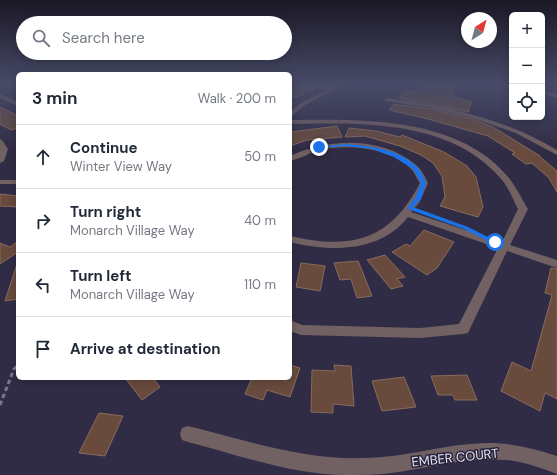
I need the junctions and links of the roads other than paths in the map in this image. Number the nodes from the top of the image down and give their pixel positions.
1 (300, 106) edge
2 (426, 106) edge
3 (292, 113) edge
4 (292, 122) edge
5 (0, 141) edge
6 (557, 153) edge
7 (292, 158) edge
8 (0, 161) edge
9 (0, 182) edge
10 (16, 182) edge
11 (407, 211) junction
12 (292, 240) edge
13 (500, 243) junction
14 (557, 264) edge
15 (292, 326) edge
16 (188, 434) dead end
17 (557, 465) edge

1 - 3 street
2 - 6 street
4 - 13 street
5 - 8 street
7 - 11 street
9 - 10 street
11 - 12 street
11 - 13 street
13 - 14 street
13 - 15 street
16 - 17 street, EMBER COURT

